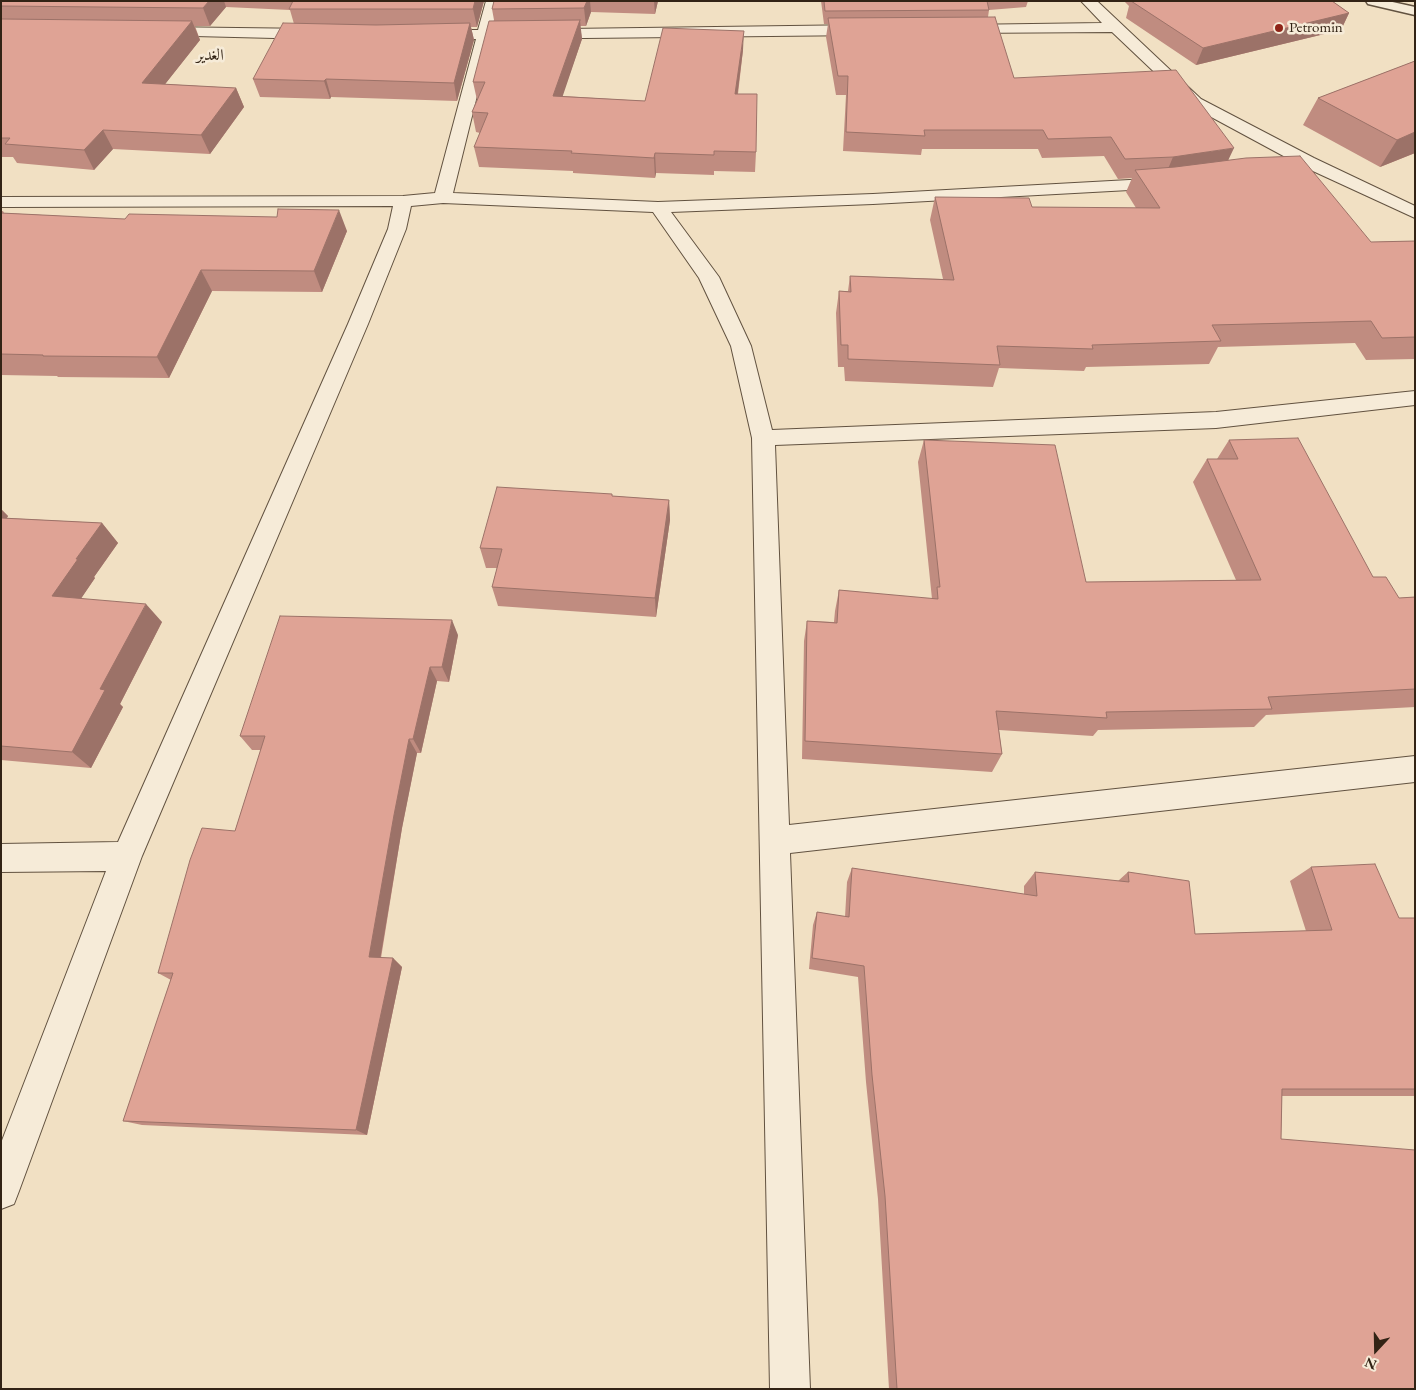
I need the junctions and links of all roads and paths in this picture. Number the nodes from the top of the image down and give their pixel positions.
1 (493, 1) edge
2 (1088, 1) edge
3 (1372, 1) edge
4 (1415, 11) edge
5 (1116, 27) junction
6 (948, 29) edge
7 (878, 30) edge
8 (141, 32) edge
9 (483, 34) junction
10 (331, 35) edge
11 (418, 35) edge
12 (1308, 162) junction
13 (1280, 166) edge
14 (1184, 180) edge
15 (443, 198) junction
16 (404, 201) junction
17 (1, 202) edge
18 (658, 207) junction
19 (1415, 213) edge
20 (1415, 398) edge
21 (763, 438) junction
22 (1415, 770) edge
23 (775, 841) junction
24 (128, 856) junction
25 (1, 858) edge
26 (1, 1191) edge
27 (790, 1389) edge

1 - 9 street
2 - 5 street
3 - 4 lane
5 - 6 street
5 - 12 street
7 - 9 street
8 - 10 street
9 - 11 street
9 - 15 street
12 - 13 street
12 - 19 street
14 - 18 street
15 - 16 street
15 - 18 street
16 - 17 street
16 - 24 street
18 - 21 street
20 - 21 street
21 - 23 street
22 - 23 street
23 - 27 street
24 - 25 street
24 - 26 street

